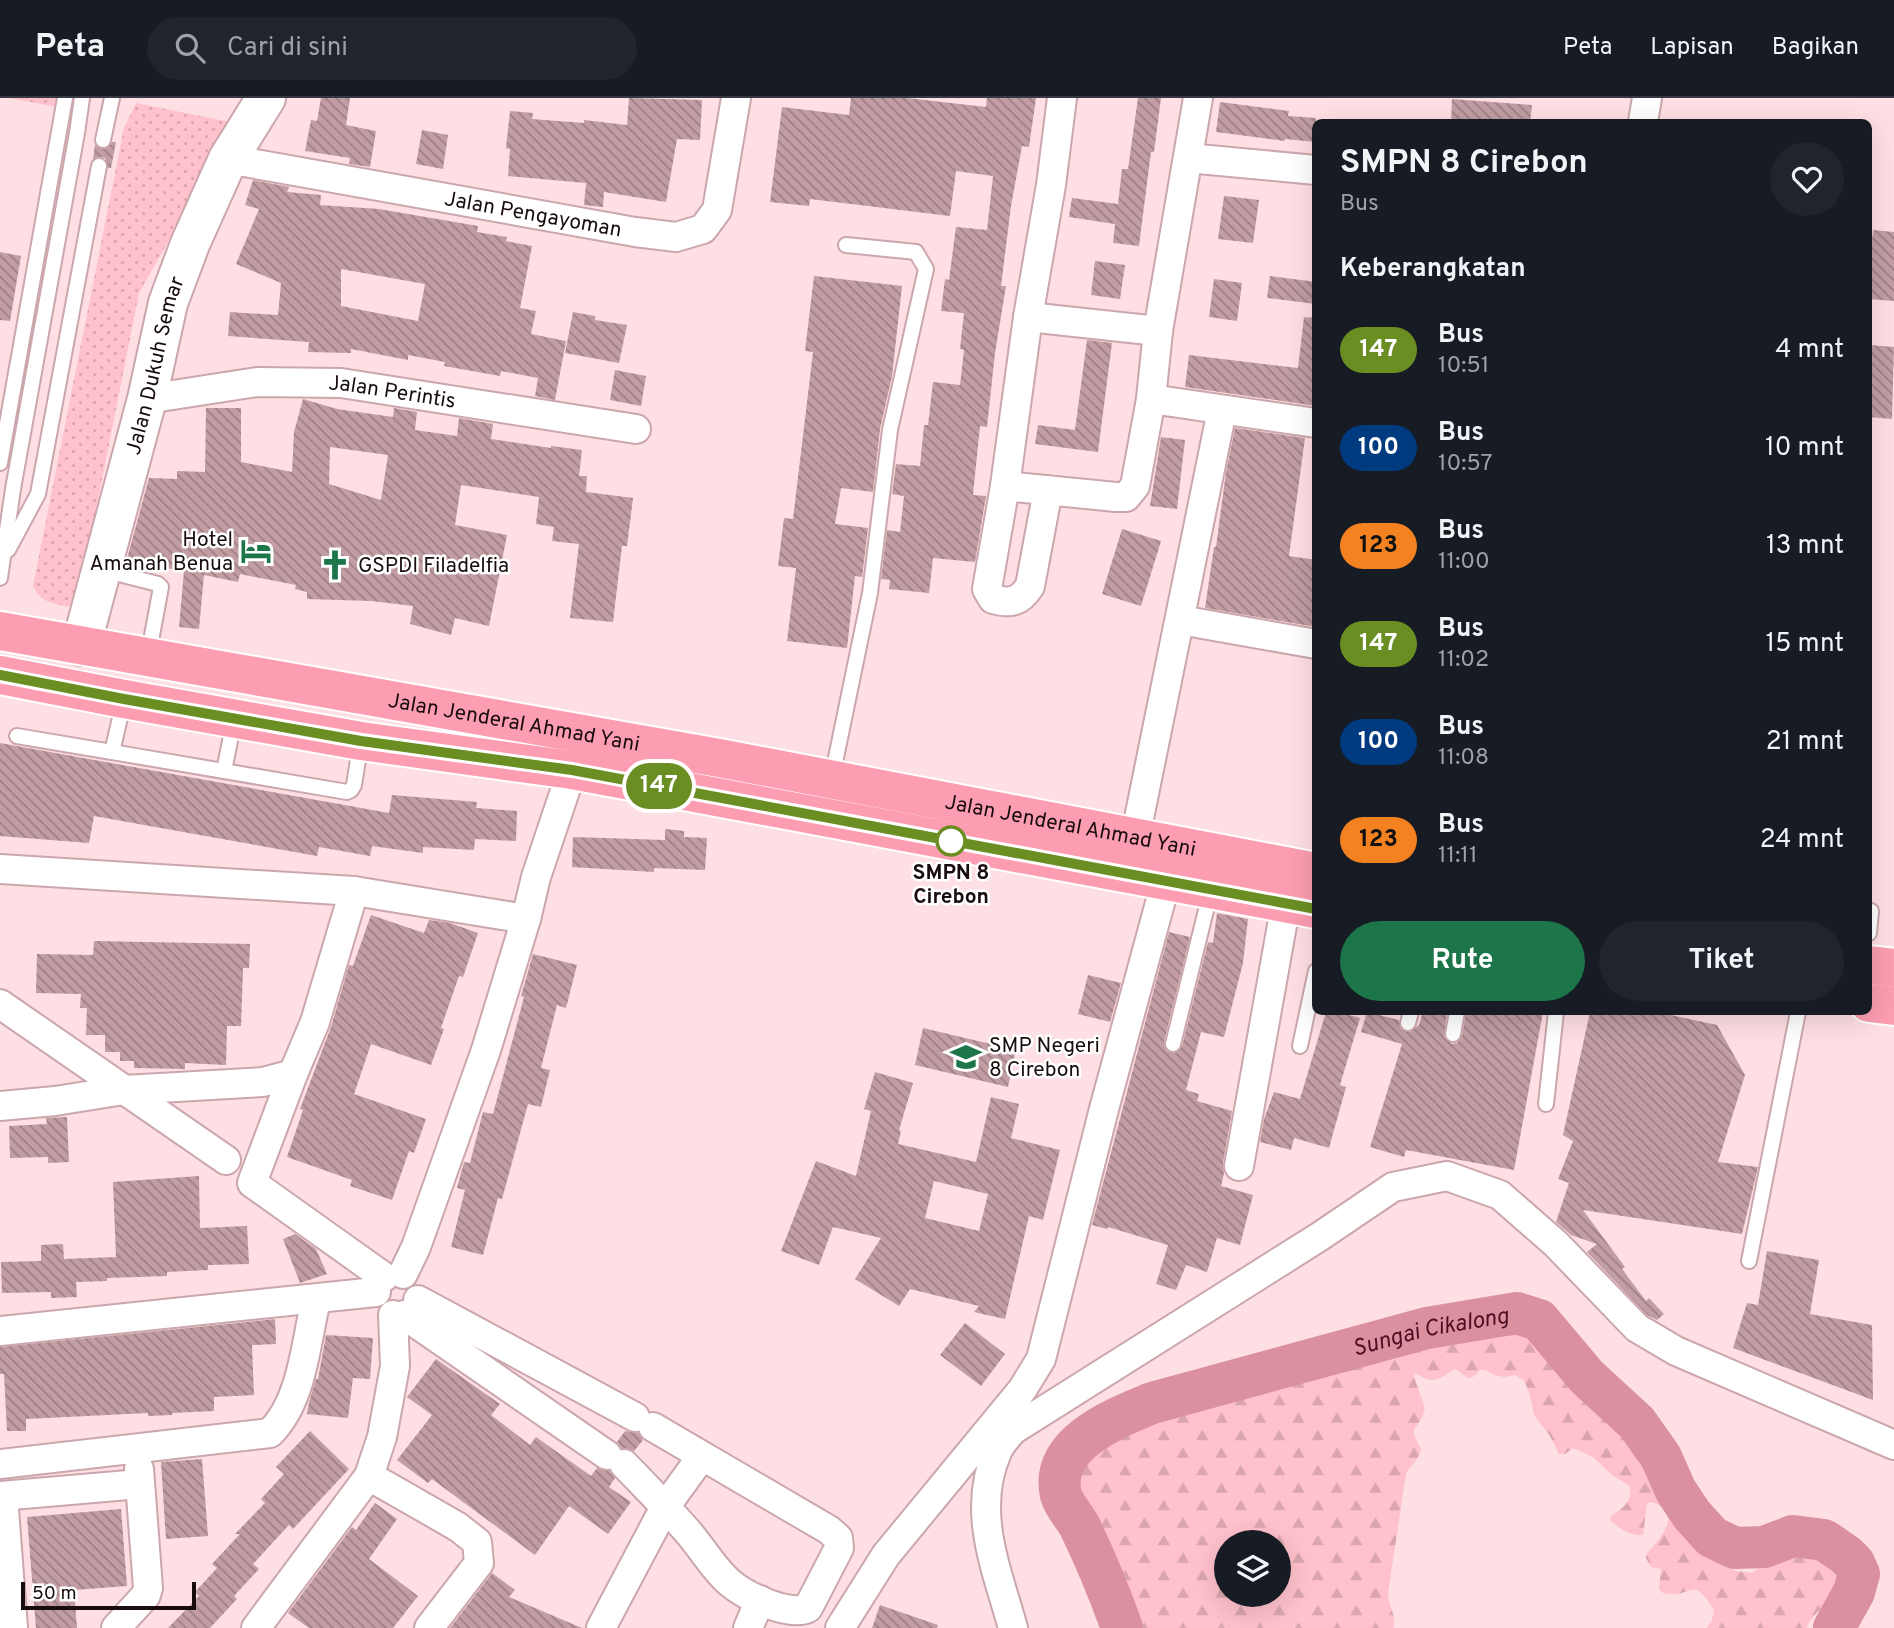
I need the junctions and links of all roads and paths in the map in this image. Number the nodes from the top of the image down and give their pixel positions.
1 (65, 98) edge
2 (82, 98) edge
3 (112, 98) edge
4 (266, 98) edge
5 (736, 98) edge
6 (1062, 98) edge
7 (1198, 98) edge
8 (1647, 98) edge
9 (1644, 119) edge
10 (103, 140) dead end
11 (1188, 158) junction
12 (228, 159) junction
13 (99, 166) dead end
14 (1312, 170) edge
15 (846, 245) dead end
16 (1028, 317) junction
17 (1157, 331) junction
18 (148, 399) junction
19 (1151, 399) junction
20 (1222, 410) junction
21 (1312, 423) edge
22 (636, 429) dead end
23 (0, 463) edge
24 (1005, 486) junction
25 (1048, 490) junction
26 (0, 525) edge
27 (4, 557) junction
28 (102, 569) junction
29 (0, 578) edge
30 (1180, 620) junction
31 (3, 636) edge
32 (1312, 643) edge
33 (81, 646) junction
34 (148, 657) junction
35 (0, 675) edge
36 (124, 699) junction
37 (234, 719) junction
38 (17, 736) dead end
39 (361, 741) junction
40 (112, 752) junction
41 (572, 770) junction
42 (224, 771) junction
43 (832, 780) junction
44 (1135, 838) junction
45 (0, 869) edge
46 (1312, 871) edge
47 (1166, 881) junction
48 (1211, 889) junction
49 (354, 891) junction
50 (1301, 906) edge
51 (526, 919) junction
52 (1872, 965) edge
53 (1894, 968) edge
54 (1312, 990) edge
55 (0, 1003) edge
56 (1872, 1003) edge
57 (1894, 1006) edge
58 (1456, 1015) edge
59 (1556, 1015) edge
60 (1797, 1015) edge
61 (1453, 1034) dead end
62 (1173, 1044) dead end
63 (1300, 1046) dead end
64 (293, 1074) junction
65 (124, 1090) junction
66 (1546, 1104) dead end
67 (0, 1107) edge
68 (226, 1160) dead end
69 (1239, 1166) dead end
70 (1749, 1261) dead end
71 (388, 1281) junction
72 (314, 1310) dead end
73 (405, 1310) junction
74 (0, 1331) edge
75 (530, 1361) junction
76 (505, 1385) junction
77 (1894, 1445) edge
78 (702, 1456) junction
79 (0, 1464) edge
80 (369, 1476) junction
81 (1, 1496) edge
82 (665, 1507) junction
83 (761, 1600) junction
84 (13, 1628) edge
85 (116, 1628) edge
86 (256, 1628) edge
87 (429, 1628) edge
88 (601, 1628) edge
89 (748, 1628) edge
90 (840, 1628) edge
91 (1013, 1628) edge

1 - 23 lane
2 - 27 lane
3 - 10 lane
4 - 12 street, Jalan Dukuh Semar
5 - 12 street, Jalan Pengayoman
6 - 16 street
7 - 11 street
8 - 9 street
11 - 14 street
11 - 17 street
12 - 18 street, Jalan Dukuh Semar
13 - 27 lane
15 - 43 lane
16 - 17 street
16 - 24 street
17 - 19 street
18 - 22 street, Jalan Perintis
18 - 28 street, Jalan Dukuh Semar
19 - 20 street
19 - 25 street
20 - 21 street
20 - 30 street
24 - 25 street
24 - 25 street
26 - 27 lane
27 - 29 lane
28 - 33 street, Jalan Dukuh Semar
28 - 34 lane
30 - 32 street
30 - 44 street
31 - 33 highway, Jalan Jenderal Ahmad Yani
33 - 34 highway, Jalan Jenderal Ahmad Yani
34 - 43 highway, Jalan Jenderal Ahmad Yani
35 - 36 highway, Jalan Jenderal Ahmad Yani
36 - 37 highway, Jalan Jenderal Ahmad Yani
36 - 40 lane
37 - 39 highway, Jalan Jenderal Ahmad Yani
37 - 42 lane
38 - 40 lane
39 - 41 highway, Jalan Jenderal Ahmad Yani
39 - 42 lane
40 - 42 lane
41 - 47 highway, Jalan Jenderal Ahmad Yani
41 - 51 street
43 - 44 highway, Jalan Jenderal Ahmad Yani
44 - 46 highway, Jalan Jenderal Ahmad Yani
45 - 49 street
47 - 48 highway, Jalan Jenderal Ahmad Yani
47 - 90 street
48 - 50 highway, Jalan Jenderal Ahmad Yani
48 - 62 lane
49 - 51 street
49 - 64 street
50 - 69 street
51 - 71 street
52 - 53 highway
54 - 63 lane
55 - 65 street
56 - 57 highway
58 - 61 lane
59 - 66 lane
60 - 70 lane
64 - 65 street
64 - 71 street
65 - 67 street
65 - 68 street
71 - 73 street
71 - 73 street
71 - 74 street
72 - 79 street
73 - 75 street
73 - 76 street
73 - 80 street
75 - 76 street
75 - 78 street
76 - 82 street
77 - 91 street
78 - 82 street
78 - 83 street
80 - 86 street
80 - 87 street
81 - 84 street
81 - 85 street
82 - 83 street
82 - 88 street
83 - 89 street

